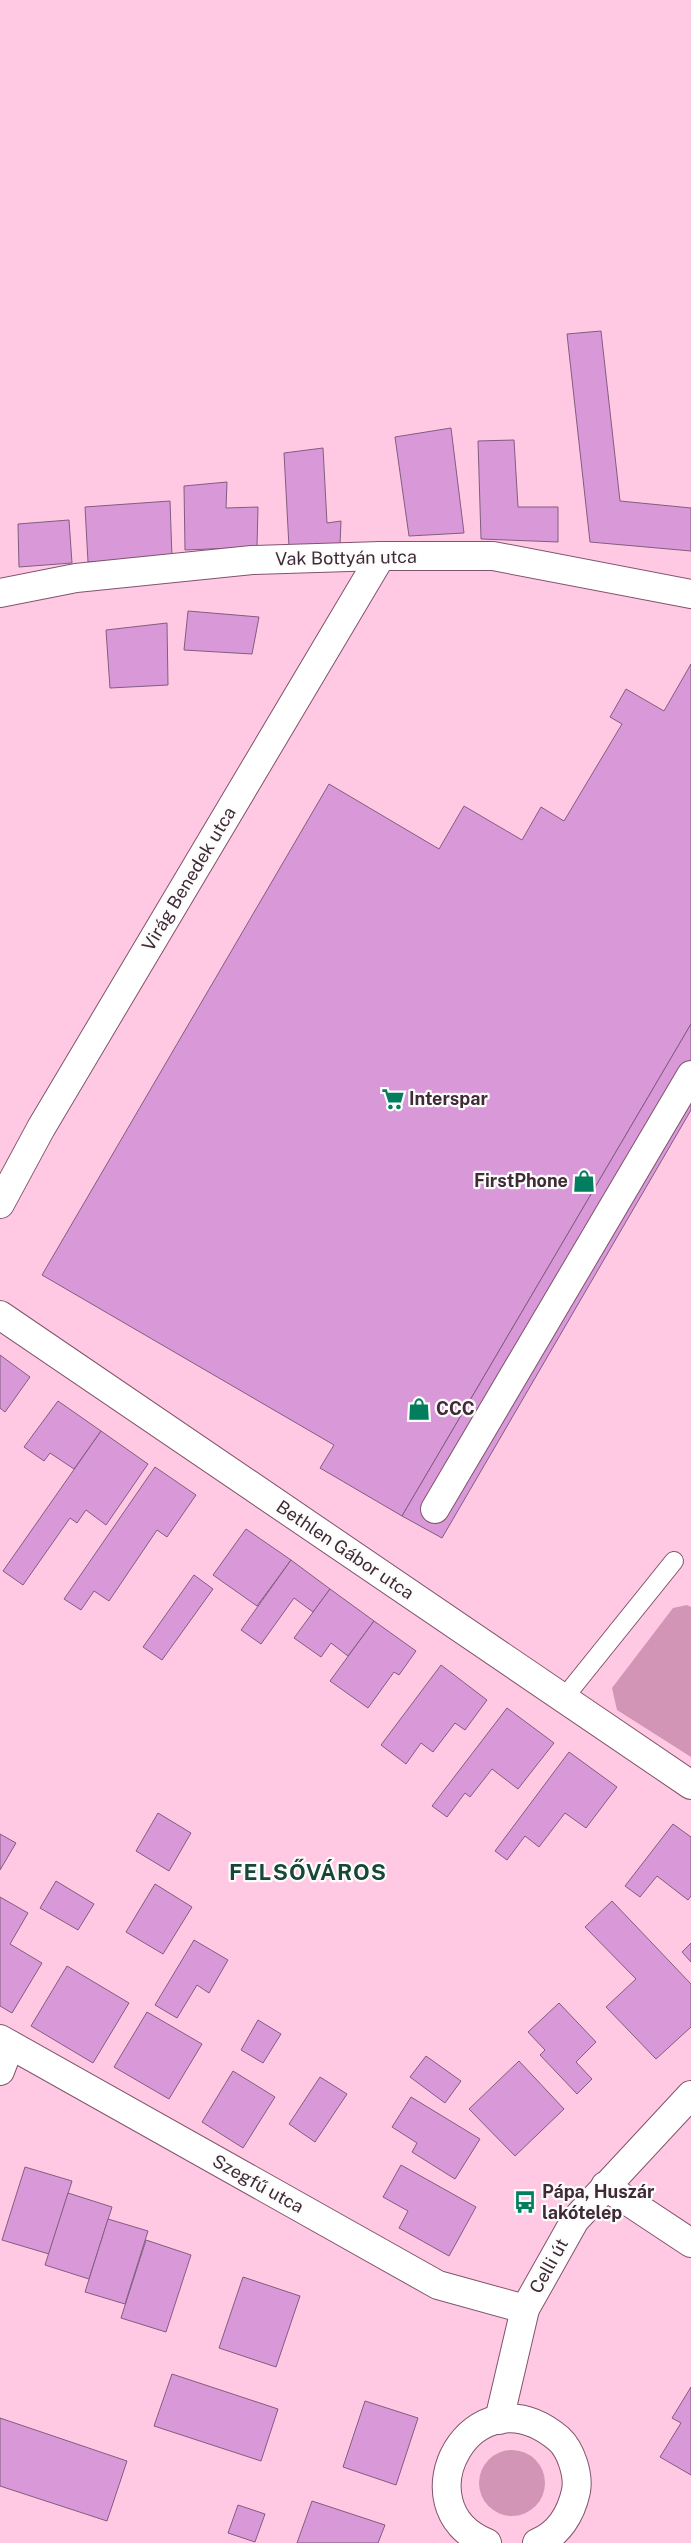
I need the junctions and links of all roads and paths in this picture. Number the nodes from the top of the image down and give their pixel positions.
1 (381, 556) junction
2 (0, 593) edge
3 (691, 594) edge
4 (691, 1075) edge
5 (0, 1204) edge
6 (0, 1315) edge
7 (435, 1509) dead end
8 (674, 1561) dead end
9 (564, 1699) junction
10 (691, 1785) edge
11 (5, 2042) edge
12 (0, 2071) edge
13 (691, 2095) edge
14 (605, 2186) junction
15 (691, 2243) edge
16 (525, 2309) junction
17 (499, 2420) junction
18 (456, 2535) edge
19 (552, 2539) edge
20 (487, 2543) edge

1 - 2 street, Vak Bottyán utca
1 - 3 street, Vak Bottyán utca
1 - 5 street, Virág Benedek utca
4 - 7 street
6 - 9 street, Bethlen Gábor utca
8 - 9 lane
9 - 10 street, Bethlen Gábor utca
11 - 12 street
11 - 16 street, Szegfű utca
13 - 14 street, Celli út
14 - 15 street
14 - 16 street, Celli út
16 - 17 street, Celli út
17 - 18 street
17 - 19 street
18 - 20 street

